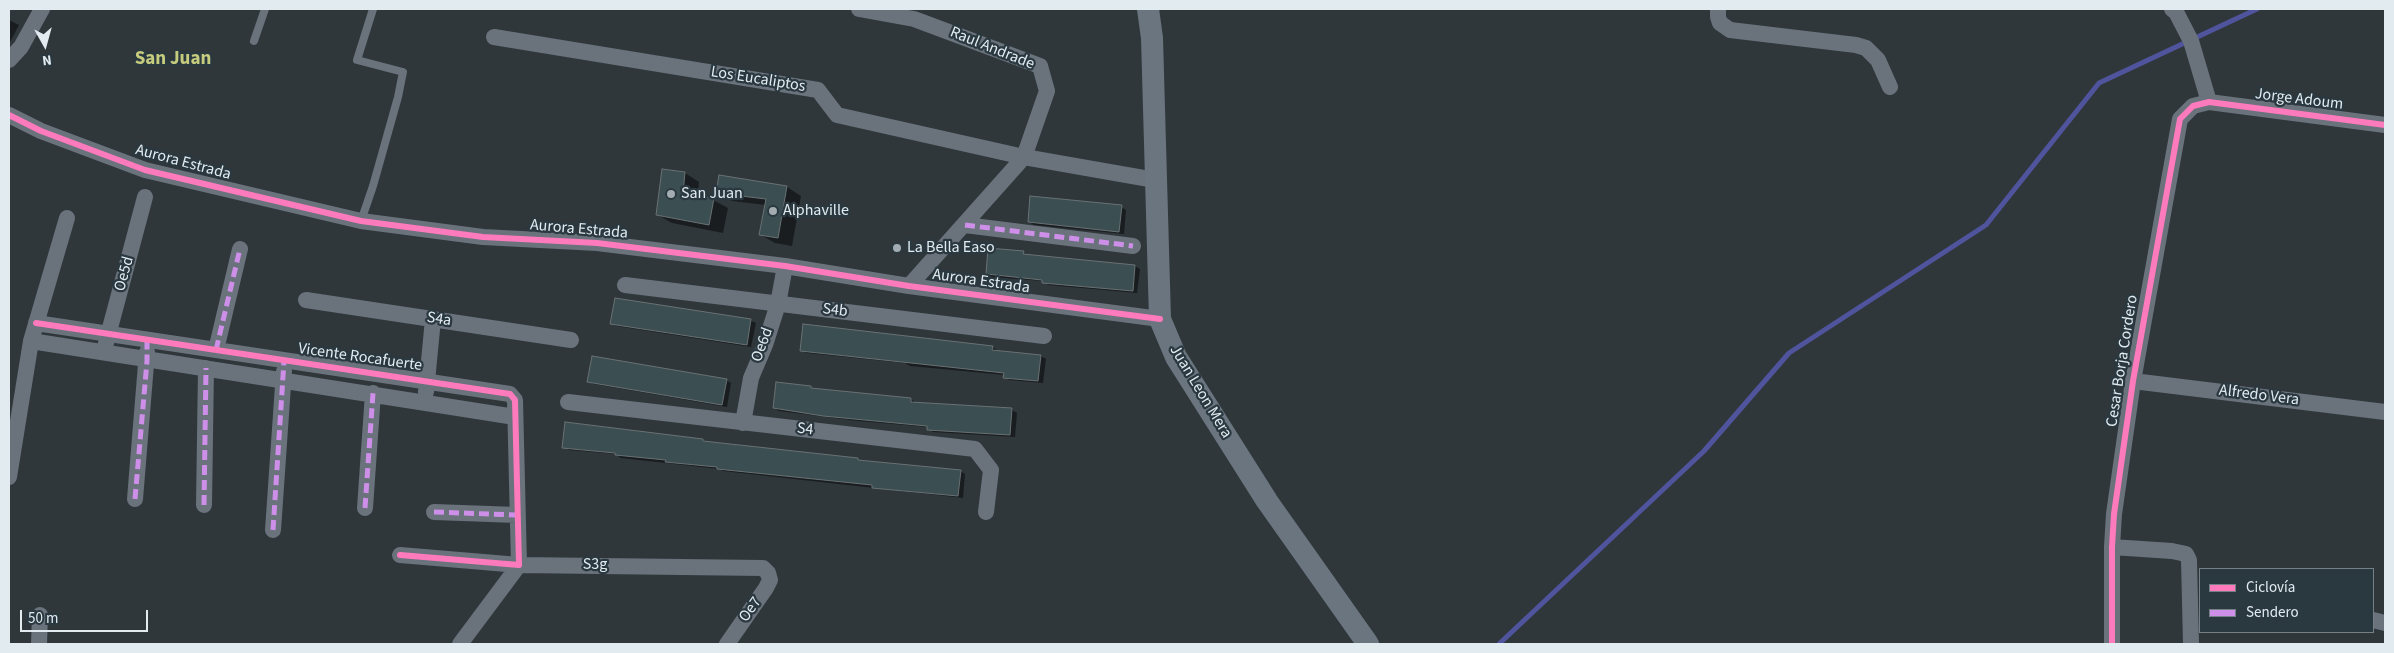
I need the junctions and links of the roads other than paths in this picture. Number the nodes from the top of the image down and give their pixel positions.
1 (42, 9) edge
2 (265, 9) edge
3 (372, 9) edge
4 (859, 9) edge
5 (1148, 9) edge
6 (1718, 9) edge
7 (2172, 9) edge
8 (494, 37) dead end
9 (254, 41) dead end
10 (9, 60) edge
11 (1890, 87) dead end
12 (2207, 96) junction
13 (9, 115) edge
14 (2385, 125) edge
15 (1024, 157) junction
16 (1155, 180) junction
17 (146, 197) dead end
18 (67, 218) dead end
19 (361, 221) junction
20 (965, 225) junction
21 (1133, 246) dead end
22 (240, 249) dead end
23 (785, 266) junction
24 (625, 286) dead end
25 (910, 286) junction
26 (306, 300) dead end
27 (778, 304) junction
28 (433, 319) junction
29 (1160, 319) junction
30 (36, 322) junction
31 (109, 333) junction
32 (1044, 336) dead end
33 (147, 339) junction
34 (571, 340) dead end
35 (31, 341) junction
36 (216, 350) junction
37 (104, 352) junction
38 (147, 361) junction
39 (284, 361) junction
40 (206, 368) junction
41 (283, 380) junction
42 (426, 381) junction
43 (2133, 381) junction
44 (373, 394) junction
45 (425, 401) junction
46 (568, 402) dead end
47 (2385, 412) edge
48 (515, 417) junction
49 (743, 423) junction
50 (9, 477) edge
51 (135, 498) dead end
52 (204, 505) dead end
53 (365, 508) dead end
54 (434, 512) dead end
55 (986, 512) dead end
56 (517, 515) junction
57 (273, 530) dead end
58 (2112, 547) junction
59 (400, 555) dead end
60 (519, 565) junction
61 (768, 573) joint
62 (40, 614) dead end
63 (2195, 637) edge
64 (39, 644) edge
65 (460, 644) edge
66 (726, 644) edge
67 (1368, 644) edge
68 (2112, 644) edge

1 - 10 street
2 - 9 lane
3 - 19 lane
4 - 15 street, Raul Andrade
5 - 16 street, Juan Leon Mera
6 - 11 street
7 - 12 street
8 - 15 street, Los Eucaliptos
12 - 14 street, Jorge Adoum
12 - 43 street, Cesar Borja Cordero
13 - 19 street, Aurora Estrada
15 - 16 street, Los Eucaliptos
15 - 20 street, Raul Andrade
16 - 29 street, Juan Leon Mera
17 - 31 street, Oe5d
18 - 30 street
19 - 23 street, Aurora Estrada
20 - 21 street
20 - 25 street, Raul Andrade
22 - 36 street
23 - 25 street, Aurora Estrada
23 - 27 street, Oe6d
24 - 27 street, S4b
25 - 29 street, Aurora Estrada
26 - 28 street, S4a
27 - 32 street, S4b
27 - 49 street, Oe6d
28 - 34 street, S4a
28 - 42 street
29 - 67 street, Juan Leon Mera
30 - 31 street, Vicente Rocafuerte
30 - 35 street
31 - 33 street, Vicente Rocafuerte
31 - 37 street, Oe5d
33 - 36 street, Vicente Rocafuerte
33 - 38 street
35 - 37 street, Vicente Rocafuerte
35 - 50 street
36 - 39 street, Vicente Rocafuerte
37 - 38 street, Vicente Rocafuerte
38 - 40 street, Vicente Rocafuerte
38 - 51 street
39 - 41 street
39 - 42 street, Vicente Rocafuerte
40 - 41 street, Vicente Rocafuerte
40 - 52 street
41 - 44 street, Vicente Rocafuerte
41 - 57 street
42 - 45 street
42 - 48 street, Vicente Rocafuerte
43 - 47 street, Alfredo Vera
43 - 58 street, Cesar Borja Cordero
44 - 45 street, Vicente Rocafuerte
44 - 53 street
45 - 48 street, Vicente Rocafuerte
46 - 49 street, S4
48 - 56 street, Vicente Rocafuerte
49 - 55 street, S4
54 - 56 street
56 - 60 street, Vicente Rocafuerte
58 - 63 street
58 - 68 street, Cesar Borja Cordero
59 - 60 street, S3g
60 - 61 street, S3g
60 - 65 street
61 - 66 street, Oe7
62 - 64 street

